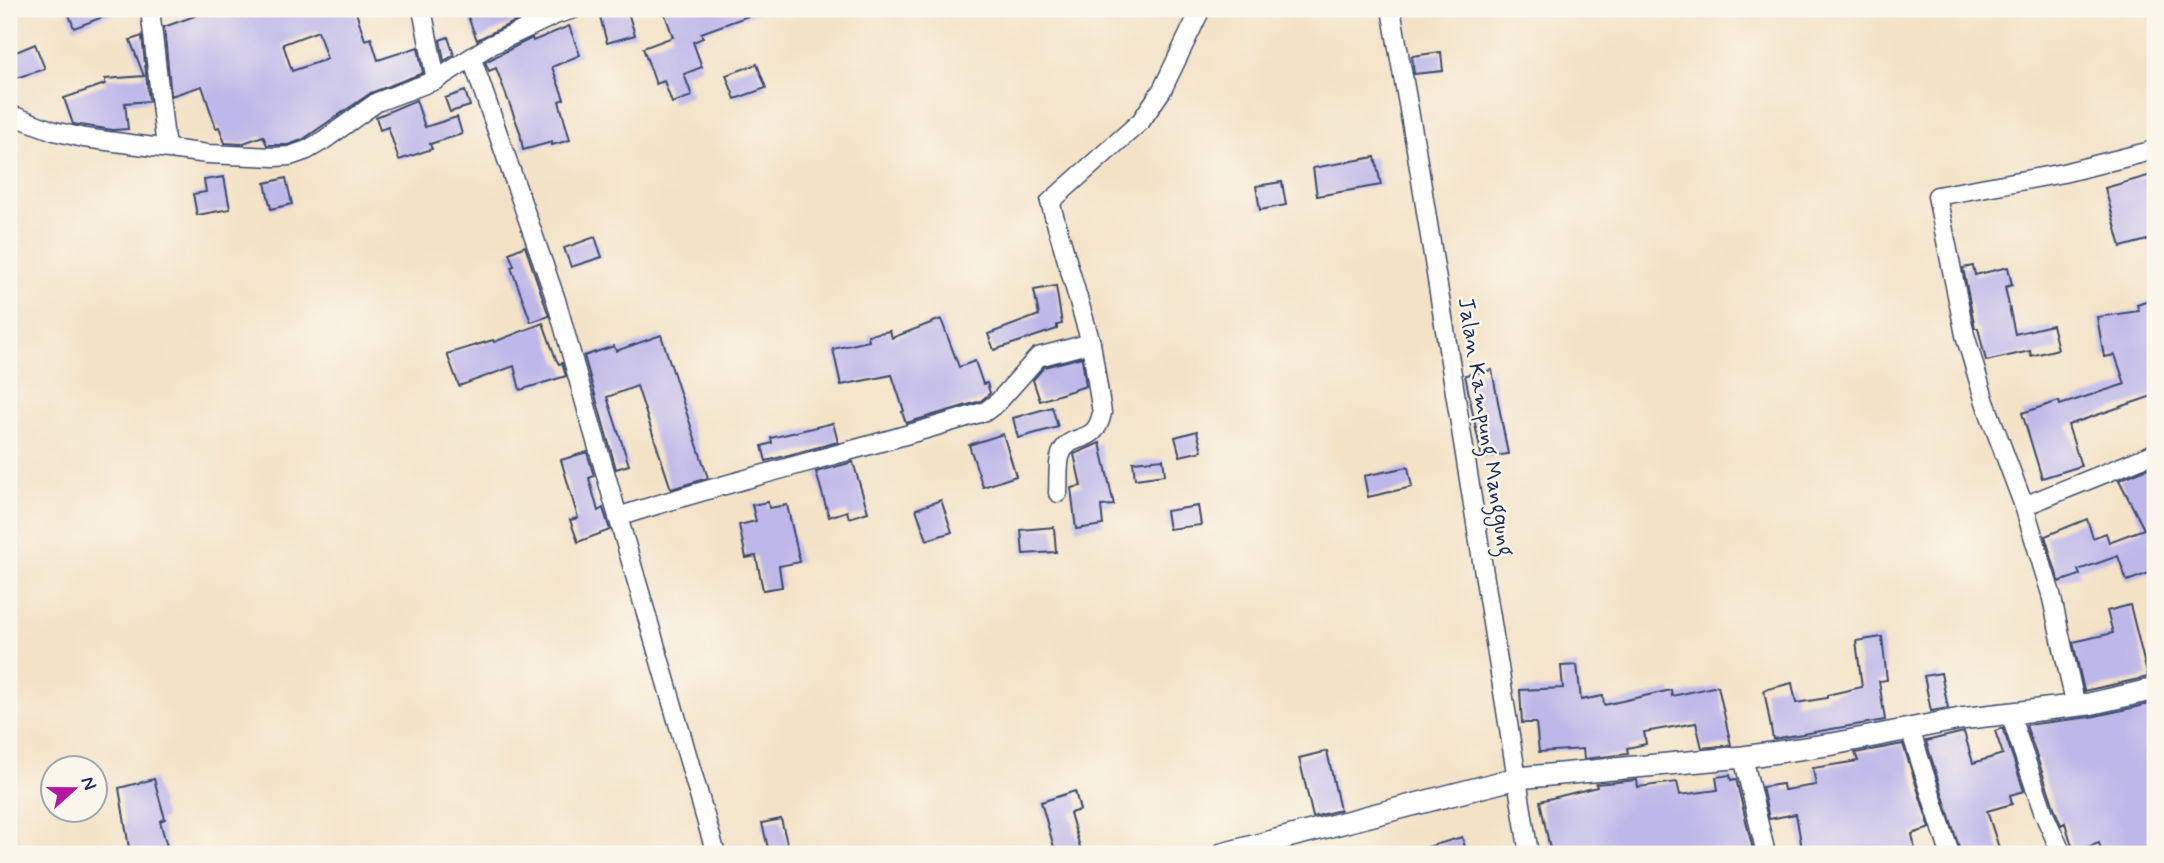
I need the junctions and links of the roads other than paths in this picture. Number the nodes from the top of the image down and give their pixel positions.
1 (422, 9) edge
2 (1201, 9) edge
3 (1391, 9) edge
4 (153, 10) edge
5 (562, 11) edge
6 (472, 59) junction
7 (436, 80) junction
8 (9, 114) edge
9 (166, 148) junction
10 (2155, 150) edge
11 (1091, 343) junction
12 (2155, 453) edge
13 (1058, 493) dead end
14 (2024, 506) junction
15 (618, 517) junction
16 (2155, 689) edge
17 (2076, 707) junction
18 (2010, 713) junction
19 (1910, 729) junction
20 (1743, 757) junction
21 (1517, 778) junction
22 (716, 854) edge
23 (1222, 854) edge
24 (1529, 854) edge
25 (1766, 854) edge
26 (1950, 854) edge
27 (2062, 854) edge

1 - 7 street
2 - 11 street
3 - 21 street, Jalan Kampung Manggung
4 - 9 street
5 - 6 street
6 - 7 street
6 - 15 street
7 - 9 street
8 - 9 street
10 - 14 street
11 - 13 street
11 - 15 street
12 - 14 street
14 - 17 street
15 - 22 street
16 - 17 street
17 - 18 street
18 - 19 street
18 - 27 street
19 - 20 street
19 - 26 street
20 - 21 street
20 - 25 street
21 - 23 street
21 - 24 street, Jalan Kampung Manggung

